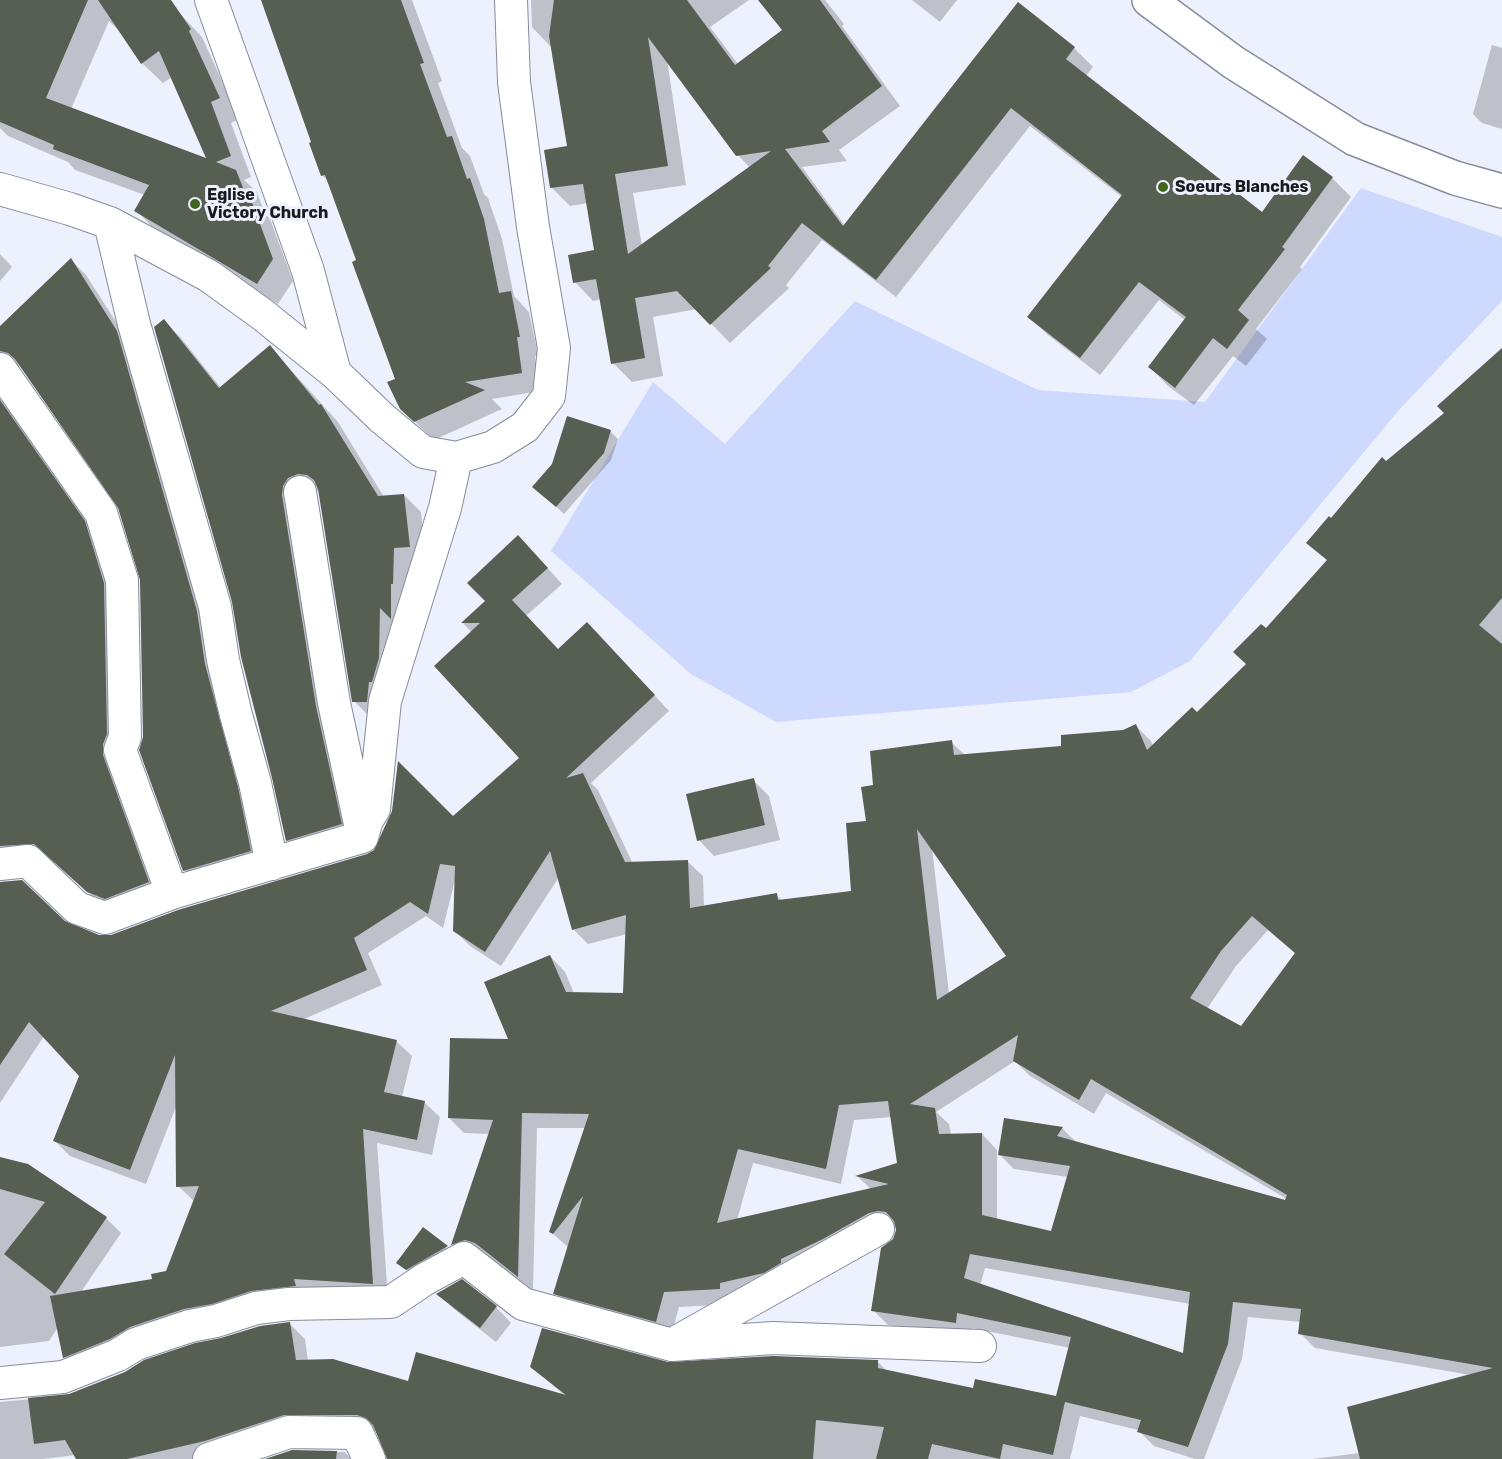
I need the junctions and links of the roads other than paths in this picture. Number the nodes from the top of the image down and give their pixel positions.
1 (211, 0) edge
2 (511, 0) edge
3 (1149, 0) edge
4 (0, 189) edge
5 (1502, 191) edge
6 (110, 223) junction
7 (0, 369) edge
8 (335, 373) junction
9 (456, 458) junction
10 (300, 492) dead end
11 (362, 837) junction
12 (0, 864) edge
13 (272, 864) junction
14 (172, 893) junction
15 (878, 1229) dead end
16 (672, 1345) junction
17 (980, 1346) dead end
18 (0, 1383) edge
19 (209, 1459) edge
20 (369, 1459) edge

1 - 8 street
2 - 9 street
3 - 5 street
4 - 6 street
6 - 8 street
6 - 13 street
7 - 14 street
8 - 9 street
9 - 11 street
10 - 11 street
11 - 13 street
12 - 14 street
13 - 14 street
15 - 16 street
16 - 17 street
16 - 18 street
19 - 20 street

